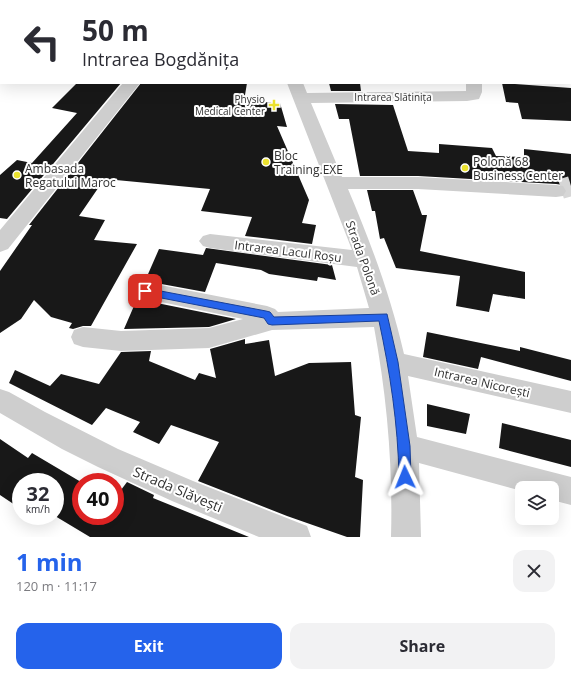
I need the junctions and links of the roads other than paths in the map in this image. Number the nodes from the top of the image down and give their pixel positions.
1 (131, 84) edge
2 (474, 84) edge
3 (298, 90) edge
4 (334, 183) junction
5 (563, 191) tunnel mouth
6 (210, 241) dead end
7 (0, 244) edge
8 (366, 260) junction
9 (145, 291) dead end
10 (383, 317) junction
11 (272, 321) junction
12 (83, 337) dead end
13 (393, 362) junction
14 (0, 400) edge
15 (571, 402) edge
16 (404, 446) junction
17 (571, 491) edge
18 (296, 537) edge
19 (406, 537) edge

1 - 7 street
2 - 3 street, Intrarea Slătinița
3 - 4 street, Strada Polonă
4 - 5 street
4 - 8 street, Strada Polonă
6 - 8 street, Intrarea Lacul Roșu
8 - 10 street, Strada Polonă
9 - 11 street
10 - 11 street
10 - 13 street, Strada Polonă
11 - 12 street
13 - 15 street, Intrarea Nicorești
13 - 16 street, Strada Polonă
14 - 18 street, Strada Slăvești
16 - 17 street
16 - 19 street, Strada Polonă

